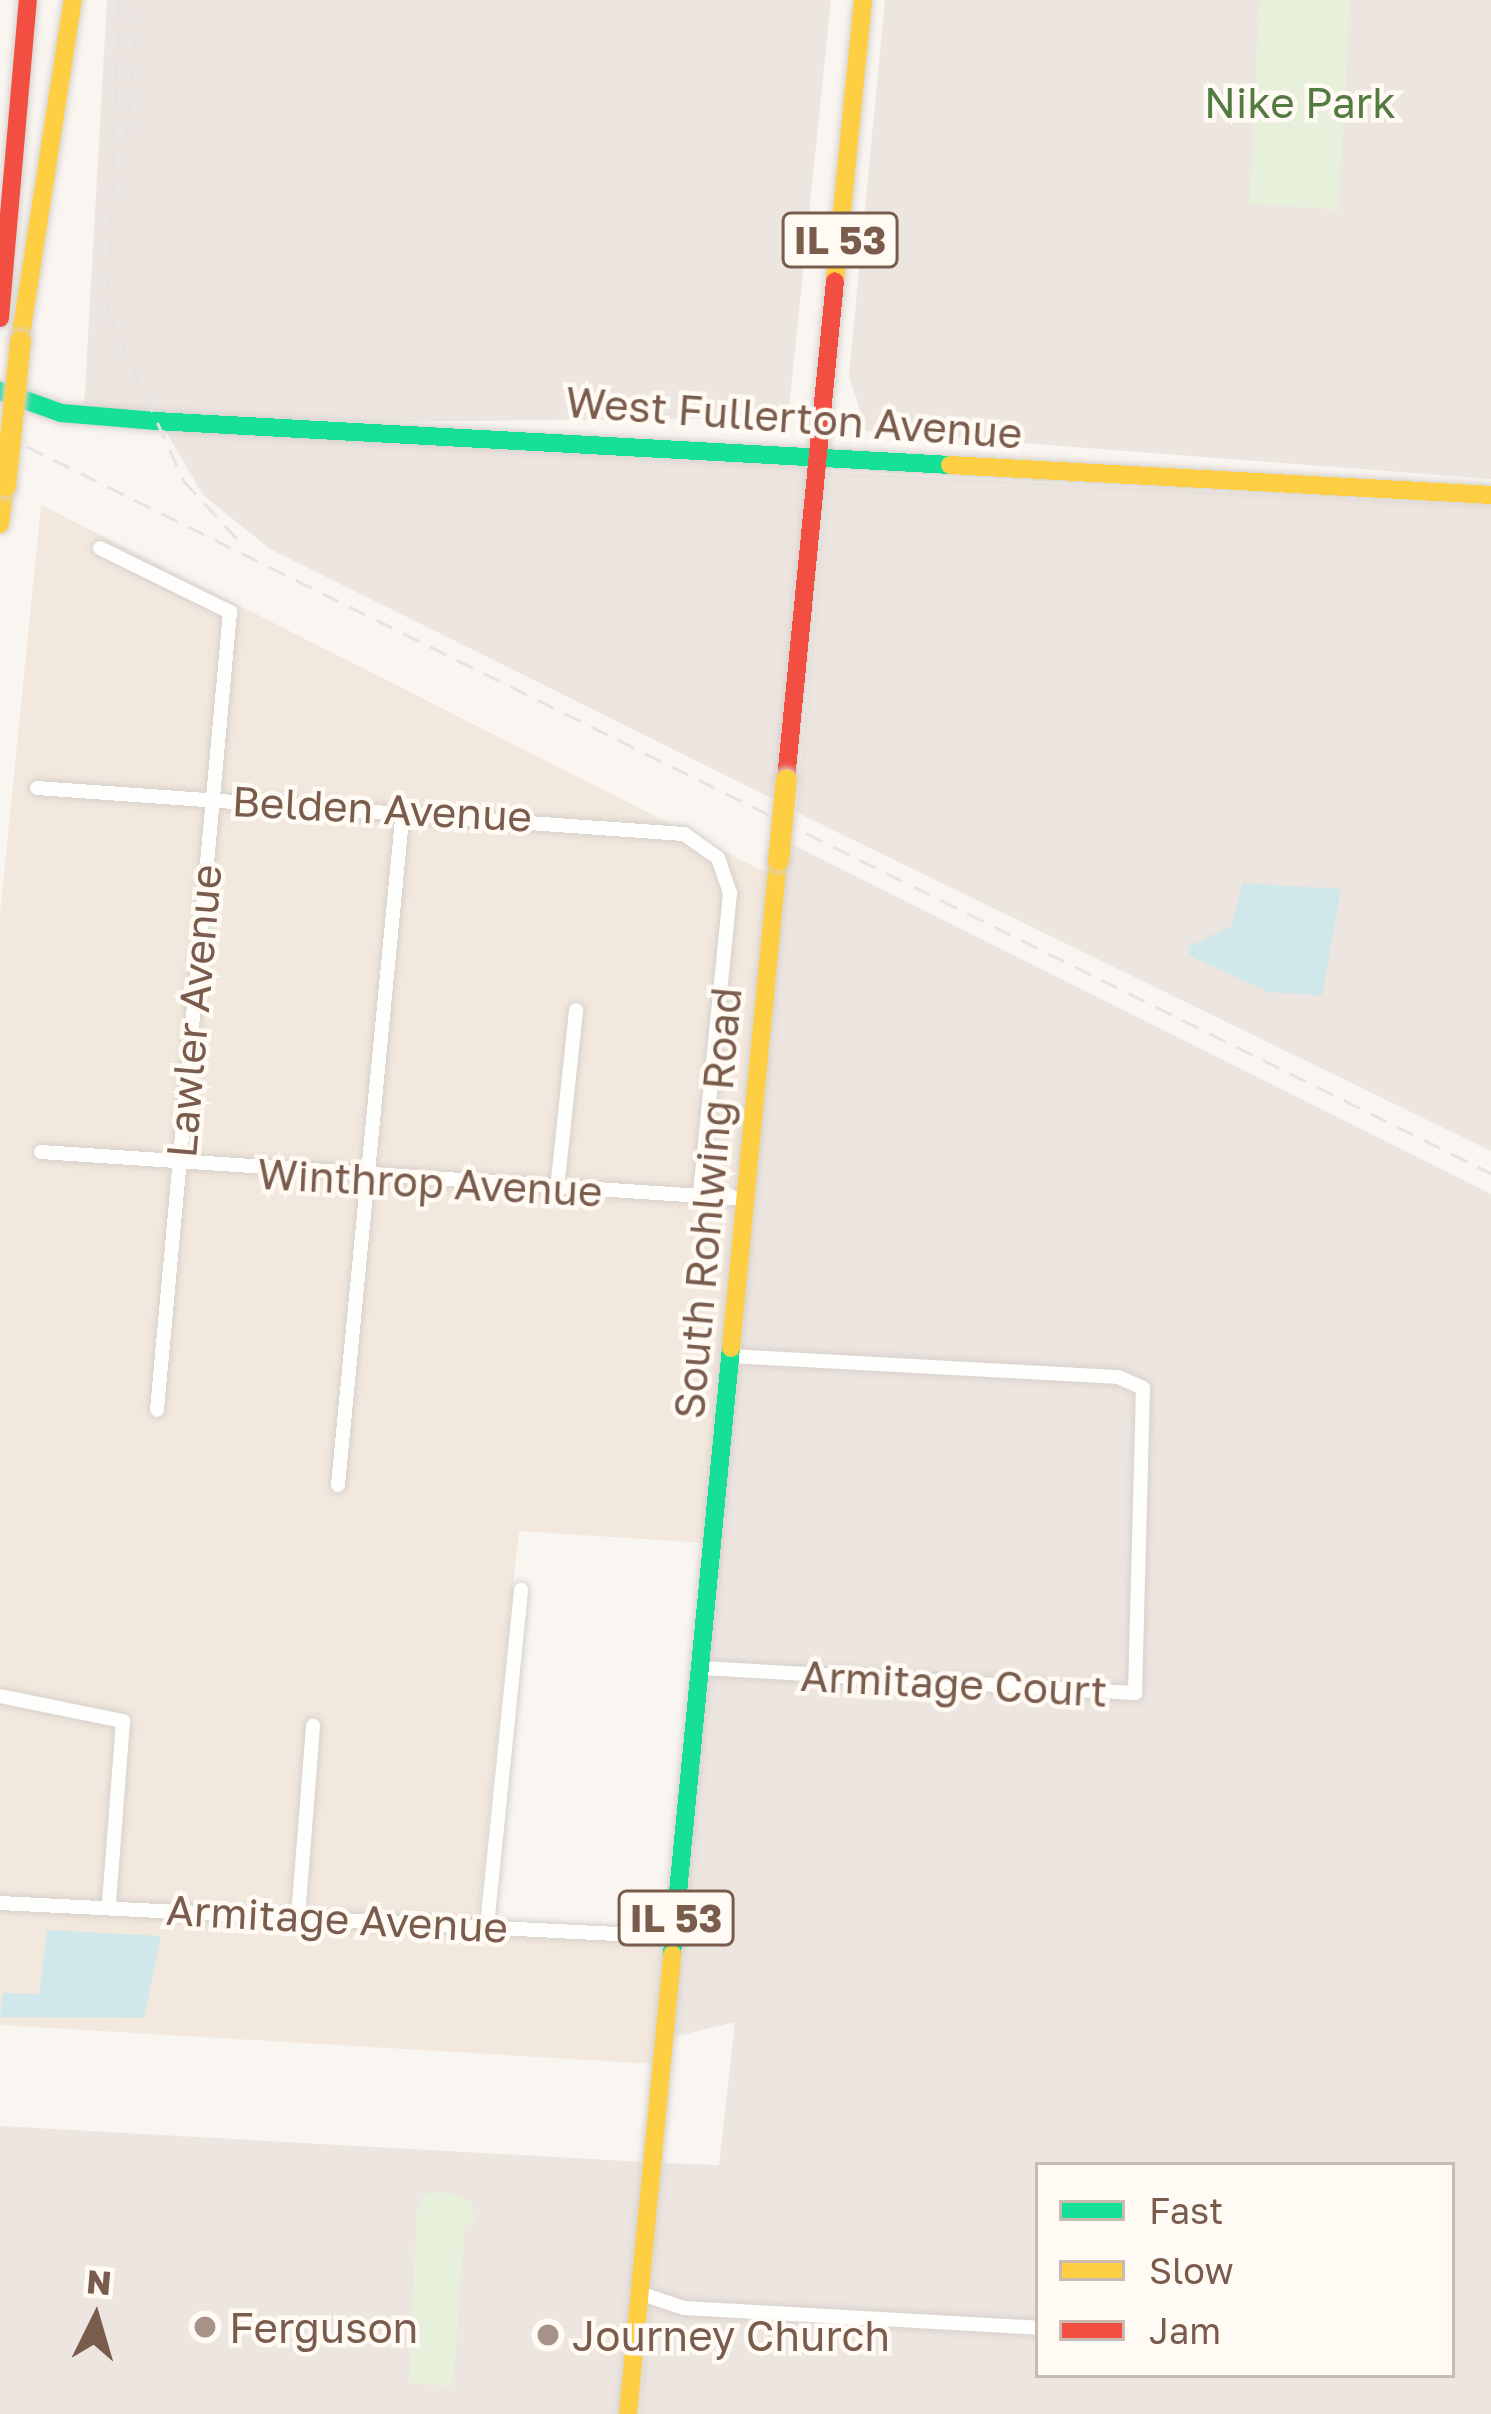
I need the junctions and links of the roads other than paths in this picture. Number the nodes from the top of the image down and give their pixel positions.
1 (28, 0) edge
2 (73, 0) edge
3 (863, 0) edge
4 (0, 318) edge
5 (0, 391) edge
6 (818, 460) junction
7 (1491, 495) edge
8 (0, 524) edge
9 (100, 548) dead end
10 (37, 788) dead end
11 (213, 798) junction
12 (403, 809) junction
13 (577, 1010) dead end
14 (41, 1152) dead end
15 (178, 1168) junction
16 (367, 1181) junction
17 (557, 1189) junction
18 (700, 1196) junction
19 (747, 1198) junction
20 (732, 1356) junction
21 (157, 1410) dead end
22 (338, 1485) dead end
23 (520, 1590) dead end
24 (701, 1668) junction
25 (0, 1696) edge
26 (313, 1726) dead end
27 (0, 1903) edge
28 (109, 1905) junction
29 (298, 1917) junction
30 (487, 1926) junction
31 (675, 1936) junction
32 (640, 2293) junction
33 (1035, 2328) edge
34 (628, 2414) edge

1 - 4 main road
2 - 8 main road, bridge
3 - 6 main road, South Rohlwing Road / IL 53
5 - 6 main road, West Fullerton Avenue
6 - 7 main road, West Fullerton Avenue
6 - 19 main road, South Rohlwing Road / IL 53, bridge
9 - 11 street, Lawler Avenue
10 - 11 street, Belden Avenue
11 - 12 street, Belden Avenue
11 - 15 street, Lawler Avenue
12 - 16 street
12 - 18 street, Belden Avenue
13 - 17 street
14 - 15 street, Winthrop Avenue
15 - 16 street, Winthrop Avenue
15 - 21 street, Lawler Avenue
16 - 17 street, Winthrop Avenue
16 - 22 street
17 - 18 street, Winthrop Avenue
18 - 19 street, Winthrop Avenue
19 - 20 main road, South Rohlwing Road / IL 53
20 - 24 main road, South Rohlwing Road / IL 53
20 - 24 street, Armitage Court
23 - 30 street
24 - 31 main road, South Rohlwing Road / IL 53
25 - 28 street
26 - 29 street
27 - 28 street, Armitage Avenue
28 - 29 street, Armitage Avenue
29 - 30 street, Armitage Avenue
30 - 31 street, Armitage Avenue
31 - 32 main road, South Rohlwing Road / IL 53
32 - 33 street
32 - 34 main road, South Rohlwing Road / IL 53

